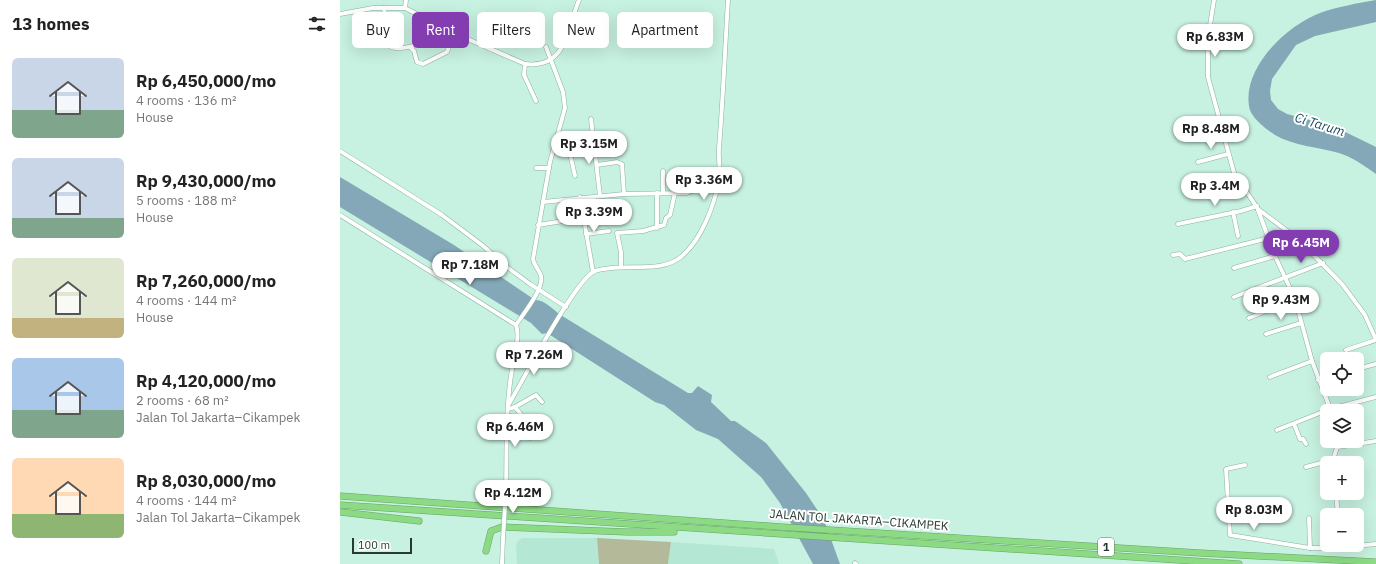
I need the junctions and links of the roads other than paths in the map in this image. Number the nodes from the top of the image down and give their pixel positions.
1 (406, 0) edge
2 (579, 0) edge
3 (728, 0) edge
4 (1214, 0) edge
5 (384, 8) junction
6 (405, 8) junction
7 (413, 12) edge
8 (340, 14) edge
9 (469, 40) edge
10 (410, 46) joint
11 (546, 47) dead end
12 (448, 48) edge
13 (550, 61) junction
14 (525, 64) junction
15 (536, 101) dead end
16 (591, 119) dead end
17 (593, 133) junction
18 (555, 140) junction
19 (569, 149) junction
20 (340, 151) edge
21 (553, 151) junction
22 (596, 151) junction
23 (1228, 154) junction
24 (1198, 162) dead end
25 (597, 165) junction
26 (536, 168) dead end
27 (549, 168) junction
28 (663, 171) dead end
29 (575, 176) dead end
30 (719, 179) junction
31 (657, 193) junction
32 (663, 193) junction
33 (675, 193) junction
34 (624, 194) junction
35 (600, 196) junction
36 (580, 197) junction
37 (543, 202) junction
38 (1257, 208) junction
39 (1233, 212) junction
40 (340, 215) edge
41 (564, 221) dead end
42 (1178, 224) dead end
43 (538, 226) junction
44 (657, 228) junction
45 (609, 230) dead end
46 (586, 234) junction
47 (1238, 236) dead end
48 (1269, 238) junction
49 (1173, 255) dead end
50 (1275, 256) junction
51 (1322, 263) junction
52 (621, 266) junction
53 (1234, 268) dead end
54 (593, 272) junction
55 (1285, 279) junction
56 (538, 290) junction
57 (1234, 297) dead end
58 (1295, 300) junction
59 (566, 307) junction
60 (1249, 318) dead end
61 (1301, 323) junction
62 (516, 325) junction
63 (1266, 334) dead end
64 (1376, 340) edge
65 (1346, 350) dead end
66 (1312, 361) junction
67 (1376, 364) edge
68 (1364, 367) edge
69 (1270, 377) dead end
70 (1318, 380) joint
71 (1376, 397) edge
72 (542, 402) dead end
73 (1328, 404) edge
74 (1351, 404) edge
75 (508, 407) junction
76 (515, 407) junction
77 (1320, 414) edge
78 (1294, 424) junction
79 (1277, 430) dead end
80 (530, 438) dead end
81 (1376, 441) edge
82 (1364, 443) edge
83 (1306, 444) dead end
84 (1320, 464) edge
85 (1245, 465) dead end
86 (1306, 467) dead end
87 (340, 496) edge
88 (340, 505) edge
89 (340, 512) edge
90 (1309, 518) dead end
91 (419, 521) dead end
92 (718, 531) junction
93 (1376, 544) edge
94 (1364, 545) edge
95 (1320, 547) edge
96 (1310, 548) junction
97 (486, 551) dead end
98 (1376, 562) edge
99 (502, 564) edge
100 (1239, 564) edge

1 - 6 street
2 - 13 street
3 - 30 street
4 - 23 street
5 - 6 street
5 - 8 street
5 - 10 street
6 - 7 street
9 - 14 street
10 - 12 street
11 - 13 street
13 - 14 street
13 - 18 street
14 - 15 street
16 - 17 street
17 - 18 street
17 - 22 street
18 - 21 street
19 - 21 street
19 - 22 street
19 - 29 street
20 - 56 street
21 - 27 street
22 - 25 street
23 - 24 street
23 - 38 street
25 - 34 street
25 - 35 street
26 - 27 street
27 - 37 street
28 - 32 street
30 - 33 street
30 - 52 street
31 - 32 street
31 - 34 street
31 - 44 street
32 - 33 street
33 - 44 street
34 - 35 street
35 - 36 street
36 - 37 street
36 - 46 street
37 - 43 street
38 - 39 street
38 - 48 street
38 - 51 street
39 - 42 street
39 - 47 street
40 - 62 street
41 - 43 street
43 - 56 street
44 - 52 street
45 - 46 street
46 - 54 street
48 - 49 street
48 - 50 street
50 - 53 street
50 - 55 street
51 - 55 street
51 - 64 street
52 - 54 street
54 - 59 street
55 - 57 street
55 - 58 street
56 - 59 street
56 - 62 street
58 - 60 street
58 - 61 street
59 - 75 street
61 - 63 street
61 - 66 street
62 - 75 street
64 - 65 street
66 - 69 street
66 - 70 street
67 - 68 street
70 - 73 street
71 - 74 street
72 - 76 street
75 - 76 street
75 - 99 street, bridge
76 - 80 street
77 - 78 street
78 - 79 street
78 - 83 street
81 - 82 street
84 - 86 street
85 - 96 street
87 - 98 highway, JALAN TOL JAKARTA–CIKAMPEK / 1
88 - 92 highway, JALAN TOL JAKARTA–CIKAMPEK / 1
89 - 91 highway
90 - 96 street
92 - 97 highway
92 - 100 highway, JALAN TOL JAKARTA–CIKAMPEK / 1
93 - 94 street
95 - 96 street

